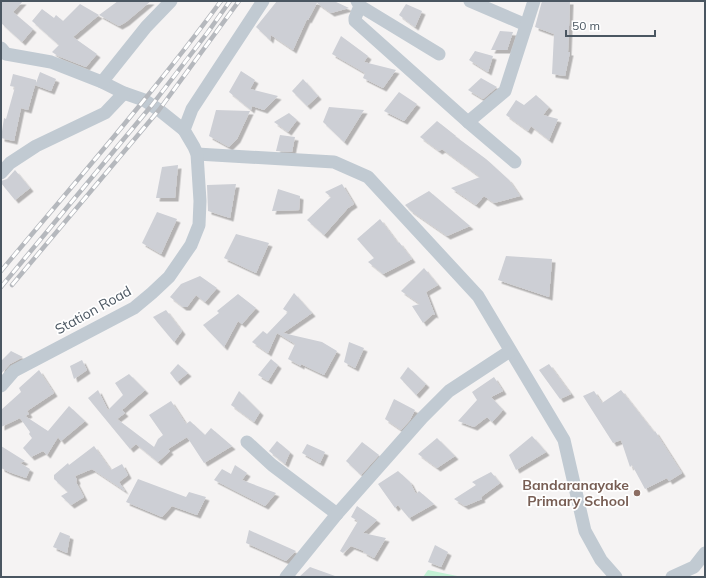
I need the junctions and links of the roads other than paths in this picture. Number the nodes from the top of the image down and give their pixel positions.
1 (171, 1) edge
2 (263, 1) edge
3 (470, 1) edge
4 (534, 1) edge
5 (359, 3) edge
6 (526, 25) junction
7 (3, 52) edge
8 (439, 54) dead end
9 (102, 82) junction
10 (124, 93) junction
11 (468, 122) junction
12 (184, 130) junction
13 (197, 154) junction
14 (515, 162) dead end
15 (1, 173) edge
16 (510, 351) junction
17 (1, 386) edge
18 (247, 442) dead end
19 (337, 514) junction
20 (705, 553) edge
21 (286, 577) edge
22 (616, 577) edge
23 (672, 577) edge

1 - 9 street
2 - 12 street
3 - 6 street
4 - 6 street
5 - 8 street
5 - 11 street
6 - 11 street
7 - 9 street
9 - 10 street
10 - 12 street
10 - 15 street
11 - 14 street
12 - 13 street
13 - 16 street
13 - 17 street, Station Road
16 - 19 street
16 - 22 street
18 - 19 street
19 - 21 street
20 - 23 street

